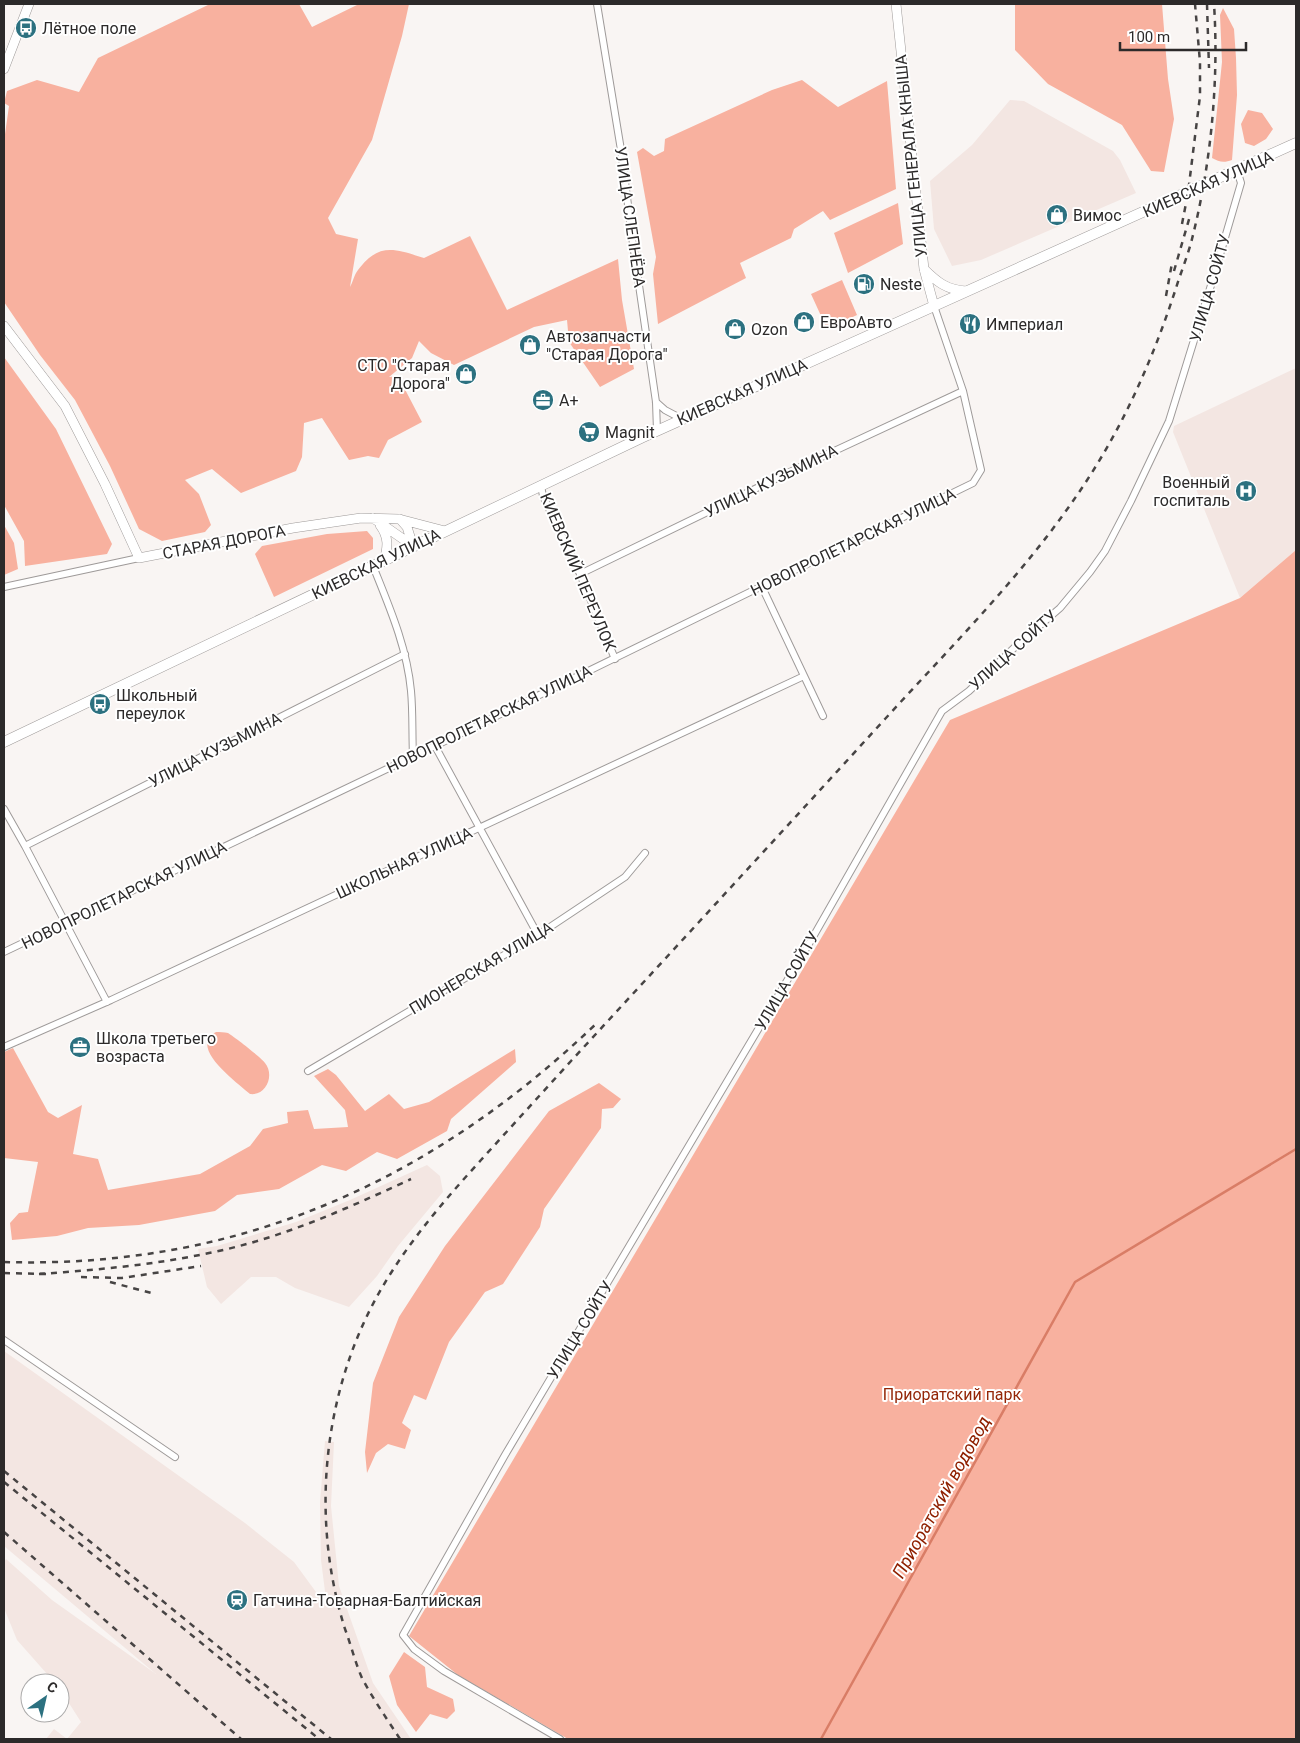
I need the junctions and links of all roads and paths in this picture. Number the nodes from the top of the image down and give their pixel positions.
1 (29, 4) edge
2 (597, 4) edge
3 (896, 4) edge
4 (4, 69) edge
5 (1296, 143) edge
6 (1237, 170) junction
7 (924, 269) junction
8 (966, 291) junction
9 (934, 306) junction
10 (4, 326) edge
11 (962, 391) junction
12 (656, 402) junction
13 (682, 419) junction
14 (657, 431) junction
15 (541, 486) junction
16 (373, 518) junction
17 (400, 519) junction
18 (445, 531) junction
19 (413, 546) junction
20 (139, 558) junction
21 (384, 561) junction
22 (373, 566) junction
23 (580, 574) junction
24 (4, 587) edge
25 (762, 587) junction
26 (405, 654) junction
27 (615, 659) junction
28 (804, 676) junction
29 (823, 716) dead end
30 (4, 742) edge
31 (434, 746) junction
32 (413, 756) junction
33 (4, 808) edge
34 (478, 828) junction
35 (25, 846) junction
36 (645, 852) dead end
37 (65, 923) junction
38 (538, 935) junction
39 (4, 952) edge
40 (107, 1002) junction
41 (4, 1048) edge
42 (308, 1071) dead end
43 (4, 1340) edge
44 (175, 1458) dead end
45 (560, 1739) edge

1 - 4 street
2 - 12 street, УЛИЦА СЛЕПНЁВА
3 - 7 street, УЛИЦА ГЕНЕРАЛА КНЫША
5 - 6 main road, КИЕВСКАЯ УЛИЦА
6 - 8 main road, КИЕВСКАЯ УЛИЦА
6 - 45 street, УЛИЦА СОЙТУ
7 - 8 street
7 - 9 street, УЛИЦА ГЕНЕРАЛА КНЫША
8 - 9 main road, КИЕВСКАЯ УЛИЦА
9 - 11 street
9 - 13 main road, КИЕВСКАЯ УЛИЦА
10 - 20 street
11 - 23 street, УЛИЦА КУЗЬМИНА
11 - 25 street, НОВОПРОЛЕТАРСКАЯ УЛИЦА
12 - 13 street
12 - 14 street, УЛИЦА СЛЕПНЁВА
13 - 14 main road, КИЕВСКАЯ УЛИЦА
14 - 15 main road, КИЕВСКАЯ УЛИЦА
15 - 18 main road, КИЕВСКАЯ УЛИЦА
15 - 23 street, КИЕВСКИЙ ПЕРЕУЛОК
16 - 17 street, СТАРАЯ ДОРОГА
16 - 19 street
16 - 20 street, СТАРАЯ ДОРОГА
16 - 21 street
17 - 18 street, СТАРАЯ ДОРОГА
17 - 19 street
18 - 19 main road, КИЕВСКАЯ УЛИЦА
19 - 21 main road, КИЕВСКАЯ УЛИЦА
20 - 24 street, СТАРАЯ ДОРОГА
21 - 22 main road, КИЕВСКАЯ УЛИЦА
22 - 26 street
22 - 30 main road, КИЕВСКАЯ УЛИЦА
23 - 27 street, КИЕВСКИЙ ПЕРЕУЛОК
25 - 27 street, НОВОПРОЛЕТАРСКАЯ УЛИЦА
25 - 28 street
26 - 32 street
26 - 35 street, УЛИЦА КУЗЬМИНА
27 - 31 street, НОВОПРОЛЕТАРСКАЯ УЛИЦА
28 - 29 street
28 - 34 street, ШКОЛЬНАЯ УЛИЦА
31 - 32 street, НОВОПРОЛЕТАРСКАЯ УЛИЦА
31 - 34 street
32 - 37 street, НОВОПРОЛЕТАРСКАЯ УЛИЦА
33 - 35 street
34 - 38 street
34 - 40 street, ШКОЛЬНАЯ УЛИЦА
35 - 37 street
36 - 38 street, ПИОНЕРСКАЯ УЛИЦА
37 - 39 street, НОВОПРОЛЕТАРСКАЯ УЛИЦА
37 - 40 street
38 - 42 street, ПИОНЕРСКАЯ УЛИЦА
40 - 41 street, ШКОЛЬНАЯ УЛИЦА
43 - 44 street

